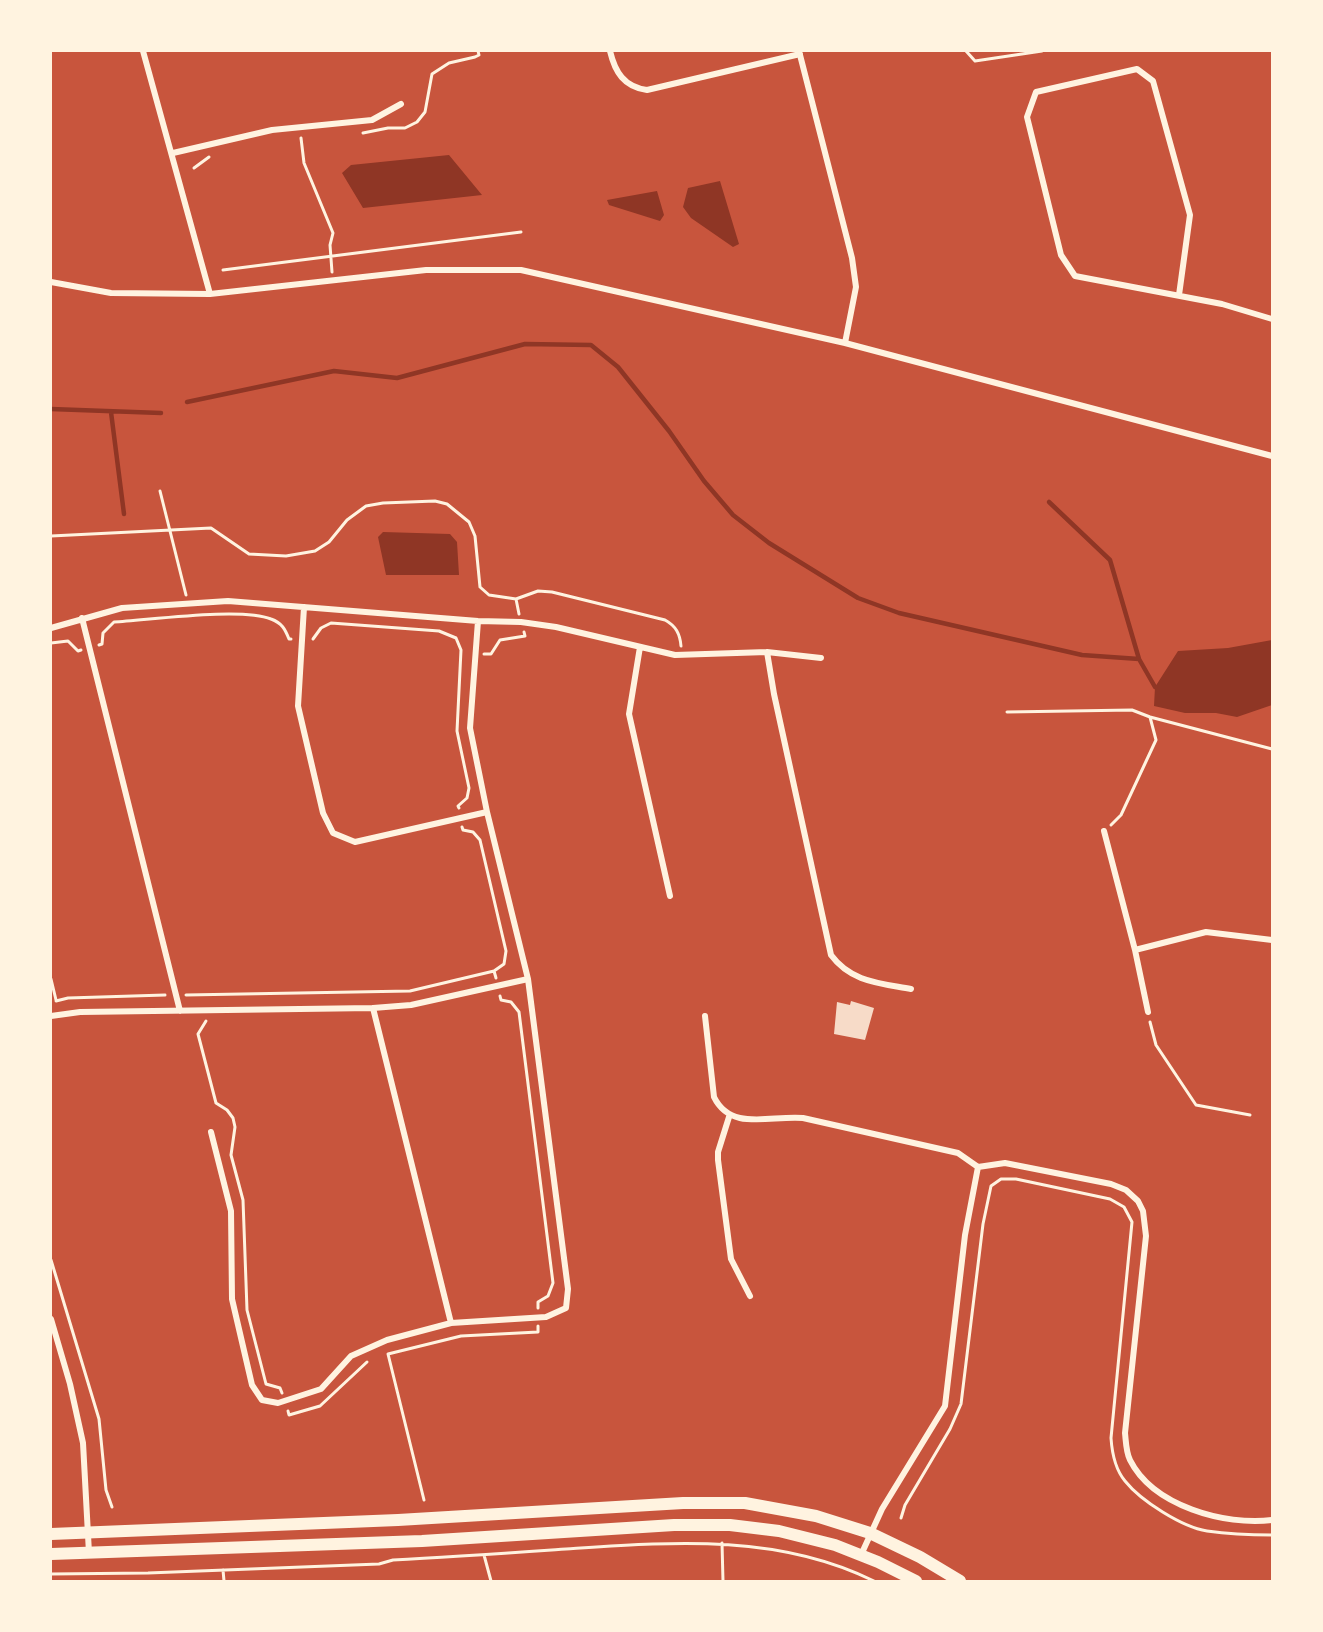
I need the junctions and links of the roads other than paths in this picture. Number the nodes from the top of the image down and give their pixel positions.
1 (143, 51) edge
2 (610, 51) edge
3 (799, 52) edge
4 (401, 104) dead end
5 (173, 153) junction
6 (51, 282) edge
7 (210, 294) junction
8 (1179, 295) junction
9 (1272, 319) edge
10 (845, 343) junction
11 (1272, 456) edge
12 (304, 607) junction
13 (82, 618) junction
14 (478, 621) junction
15 (51, 628) edge
16 (640, 647) junction
17 (767, 652) junction
18 (821, 658) dead end
19 (487, 812) junction
20 (1104, 831) road end
21 (670, 896) dead end
22 (1272, 940) edge
23 (1135, 950) junction
24 (528, 979) junction
25 (911, 989) dead end
26 (373, 1008) junction
27 (180, 1011) junction
28 (1148, 1012) road end
29 (51, 1016) edge
30 (705, 1016) dead end
31 (729, 1117) junction
32 (211, 1132) dead end
33 (978, 1167) junction
34 (750, 1296) dead end
35 (51, 1319) edge
36 (451, 1323) junction
37 (1272, 1521) edge
38 (88, 1532) junction
39 (870, 1533) junction
40 (51, 1534) edge
41 (51, 1554) edge
42 (89, 1554) junction
43 (861, 1555) junction
44 (916, 1581) edge
45 (960, 1581) edge

1 - 5 street
2 - 3 street
3 - 10 street
4 - 5 street
5 - 7 street
6 - 7 street
7 - 10 street
8 - 8 street
8 - 9 street
10 - 11 street
12 - 13 street
12 - 14 street
12 - 19 street
13 - 15 street
13 - 27 street
14 - 16 street
14 - 19 street
16 - 17 street
16 - 21 street
17 - 18 street
17 - 25 street
19 - 24 street
20 - 23 street
22 - 23 street
23 - 28 street
24 - 26 street
24 - 36 street
26 - 27 street
26 - 36 street
27 - 29 street
30 - 31 street
31 - 33 street
31 - 34 street
32 - 36 street
33 - 37 street
33 - 39 street
35 - 38 street
38 - 39 main road
38 - 40 main road
38 - 42 street
39 - 43 street
39 - 45 main road
41 - 42 main road
42 - 43 main road
43 - 44 main road

